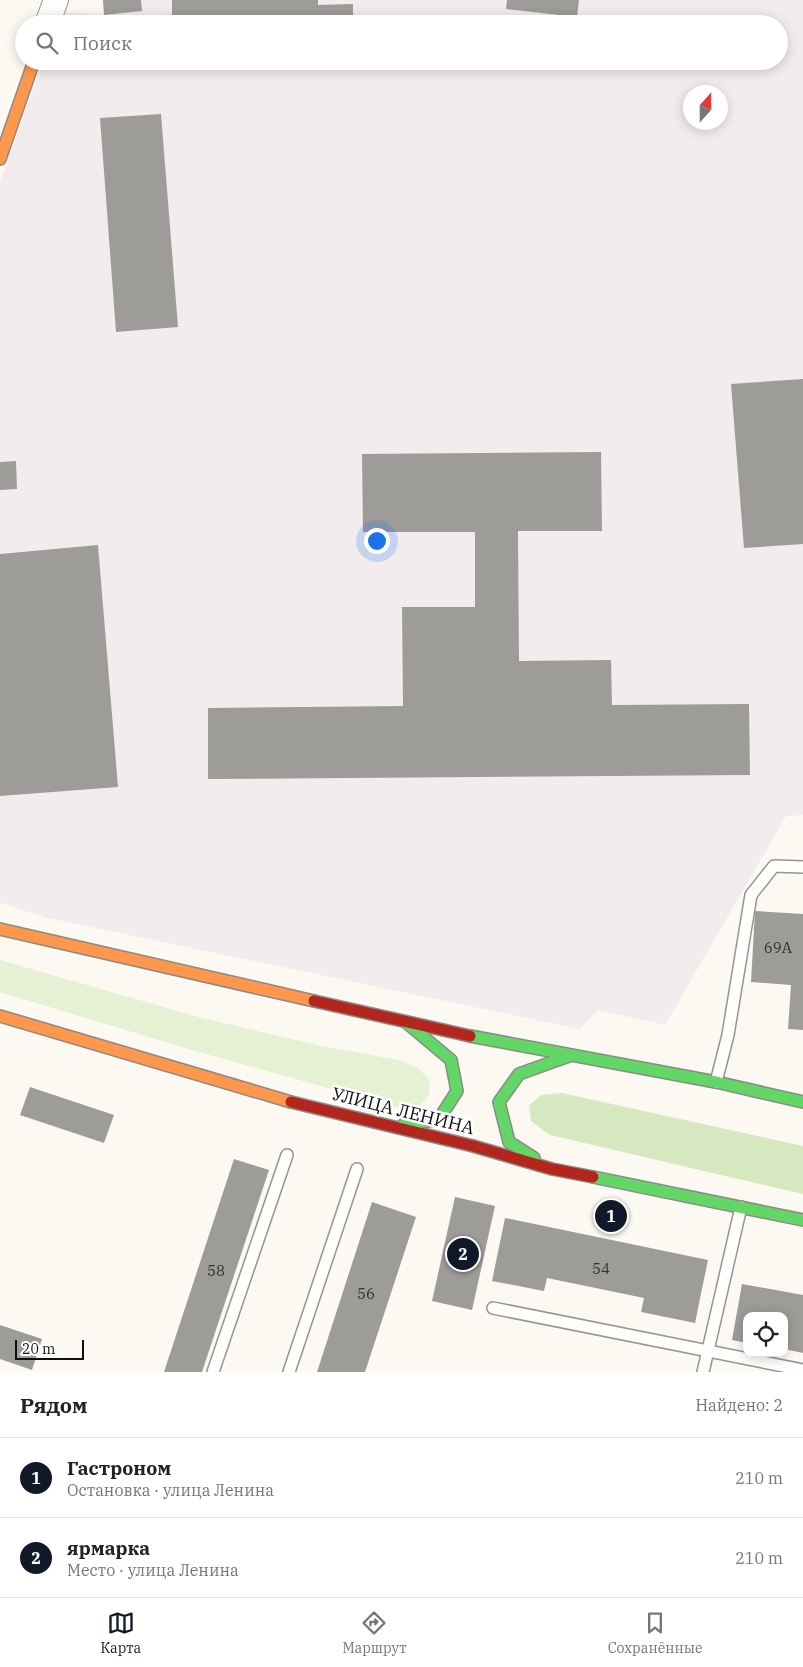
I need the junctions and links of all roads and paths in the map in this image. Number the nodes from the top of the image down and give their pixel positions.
1 (56, 0) edge
2 (50, 15) edge
3 (31, 70) edge
4 (0, 158) edge
5 (803, 867) edge
6 (0, 929) edge
7 (0, 1016) edge
8 (404, 1021) junction
9 (571, 1055) junction
10 (716, 1082) junction
11 (803, 1102) edge
12 (394, 1127) junction
13 (286, 1155) dead end
14 (357, 1169) dead end
15 (552, 1169) junction
16 (741, 1207) junction
17 (803, 1220) edge
18 (493, 1308) dead end
19 (708, 1350) junction
20 (803, 1370) edge
21 (213, 1372) edge
22 (289, 1372) edge
23 (703, 1372) edge

1 - 2 street
3 - 4 main road
5 - 10 lane
6 - 8 main road
7 - 12 main road, УЛИЦА ЛЕНИНА
8 - 9 main road
8 - 12 main road
9 - 10 main road
9 - 15 main road
10 - 11 main road
12 - 15 main road, УЛИЦА ЛЕНИНА
13 - 21 lane
14 - 22 lane
15 - 16 main road, УЛИЦА ЛЕНИНА
16 - 17 main road, УЛИЦА ЛЕНИНА
16 - 19 lane
18 - 19 lane
19 - 20 lane
19 - 23 lane

